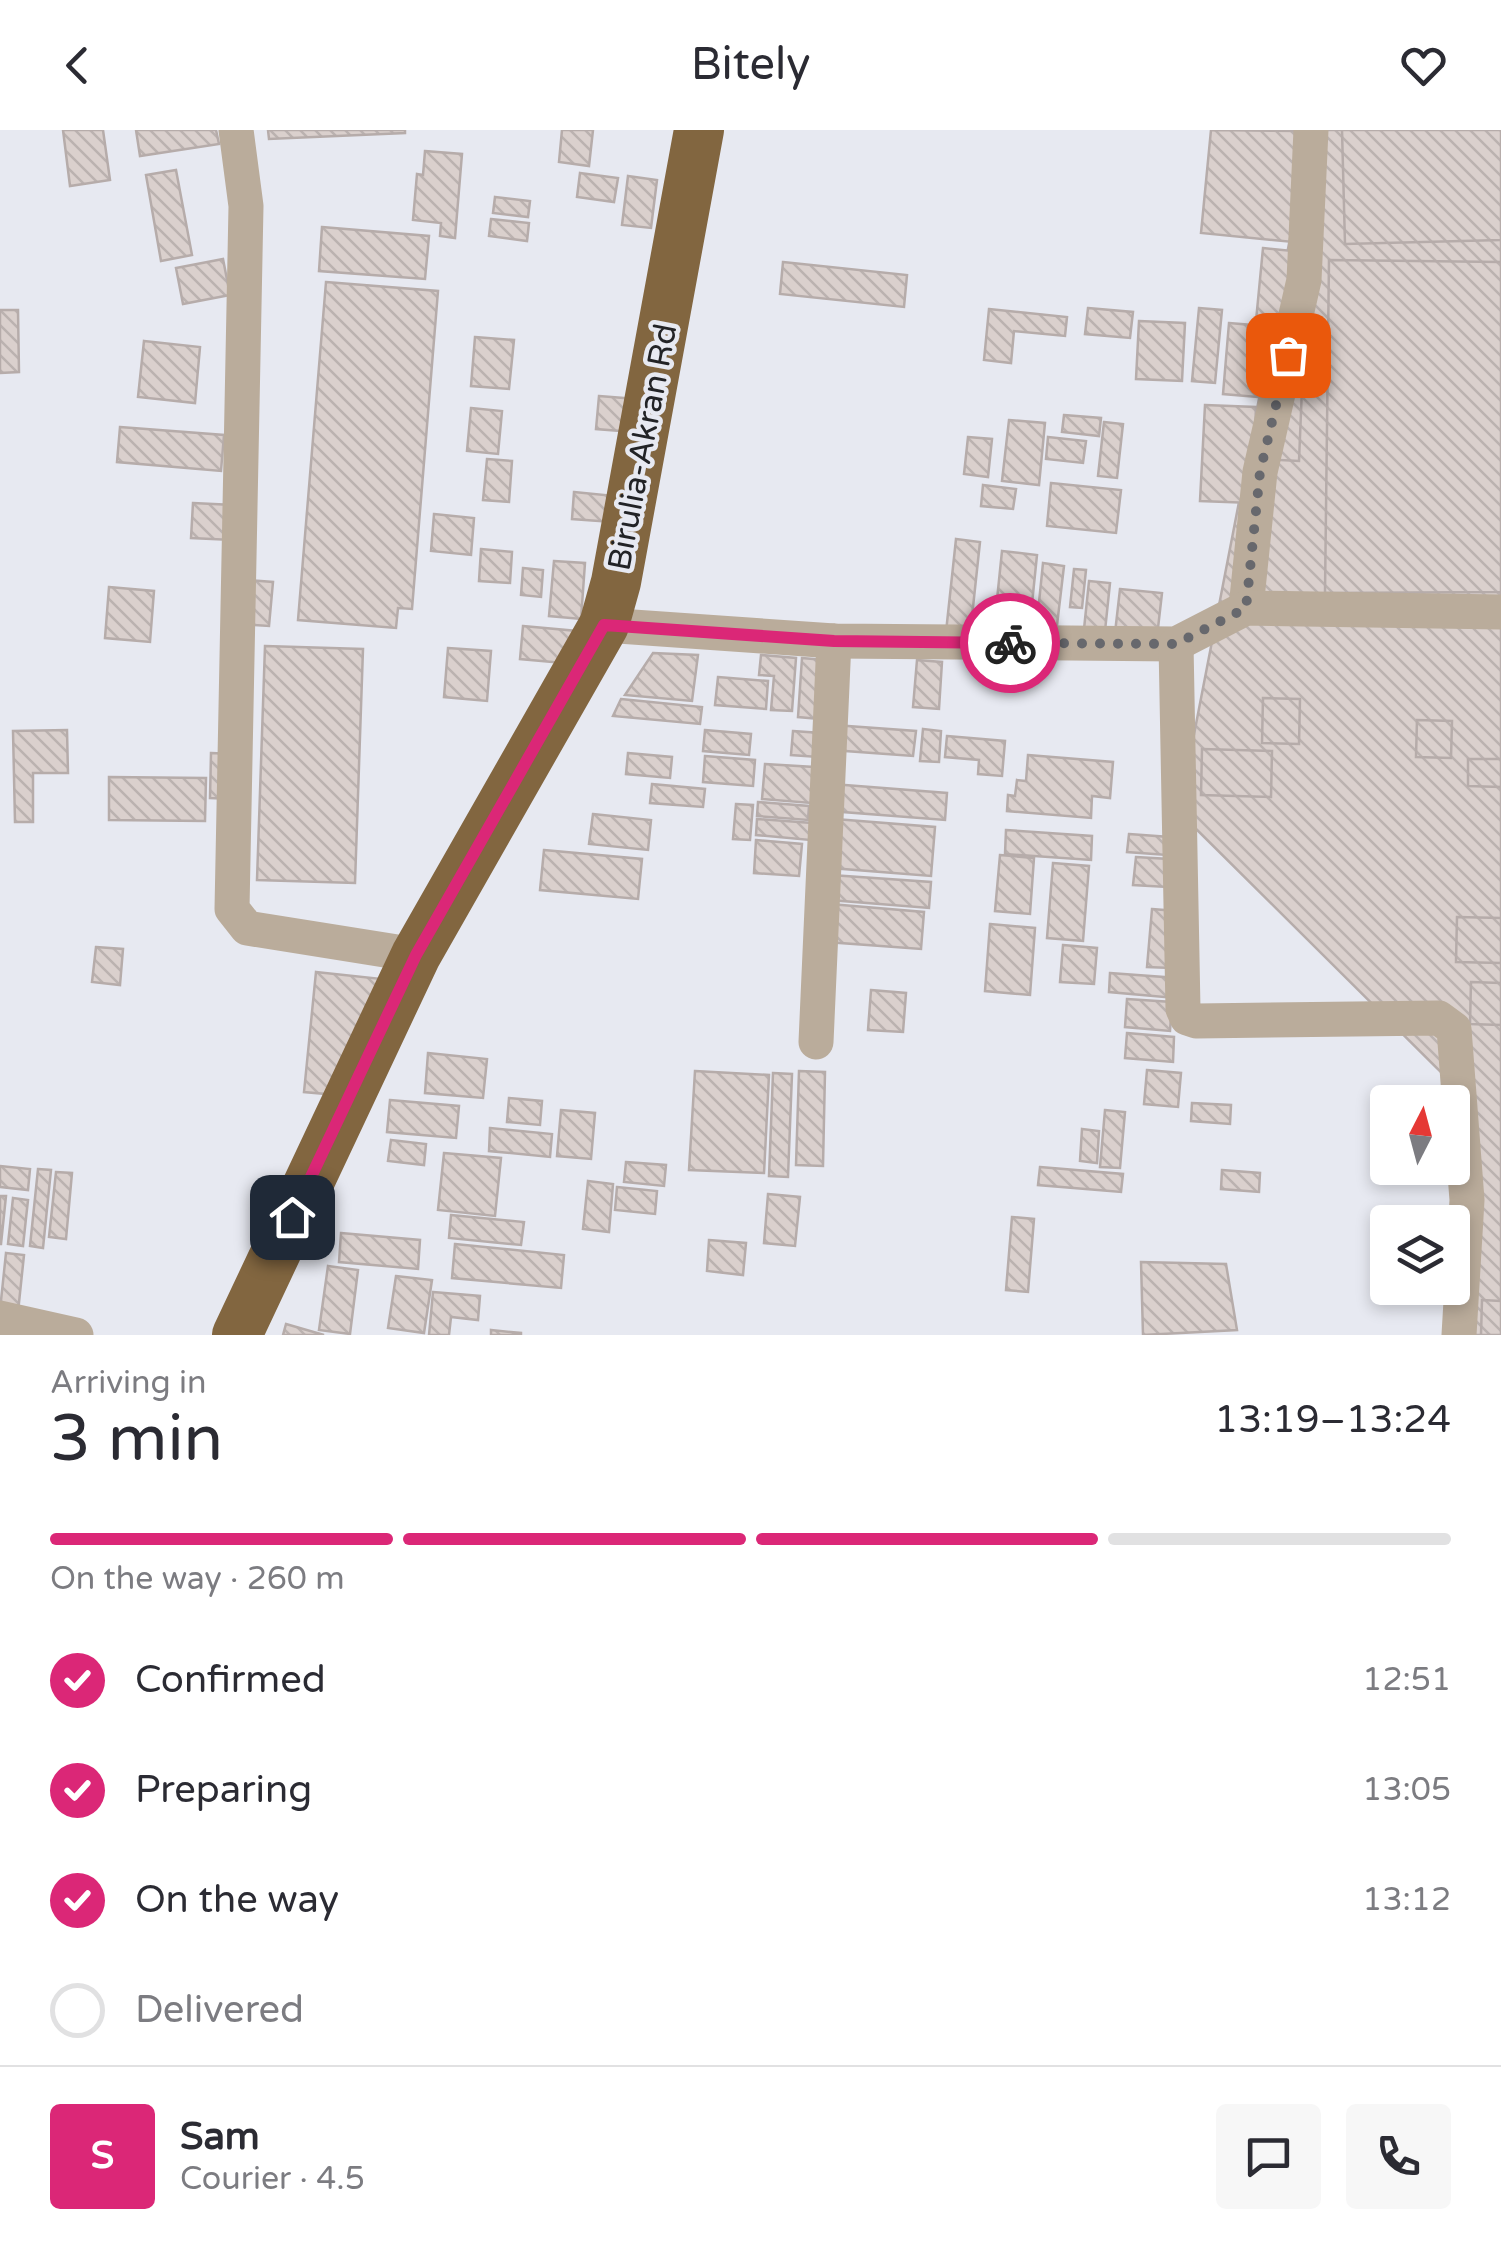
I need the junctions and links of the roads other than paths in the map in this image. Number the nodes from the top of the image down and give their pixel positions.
1 (236, 130) edge
2 (699, 130) edge
3 (1311, 130) edge
4 (1246, 608) junction
5 (1501, 612) edge
6 (604, 625) junction
7 (834, 641) junction
8 (1176, 644) junction
9 (416, 955) junction
10 (816, 1042) dead end
11 (0, 1318) edge
12 (76, 1335) edge
13 (238, 1335) edge
14 (1459, 1335) edge

1 - 9 street
2 - 6 highway, Birulia-Akran Rd
3 - 4 street
4 - 5 street
4 - 8 street
6 - 7 street
6 - 9 highway, Birulia-Akran Rd
7 - 8 street
7 - 10 street
8 - 14 street
9 - 13 highway, Birulia-Akran Rd
11 - 12 street

